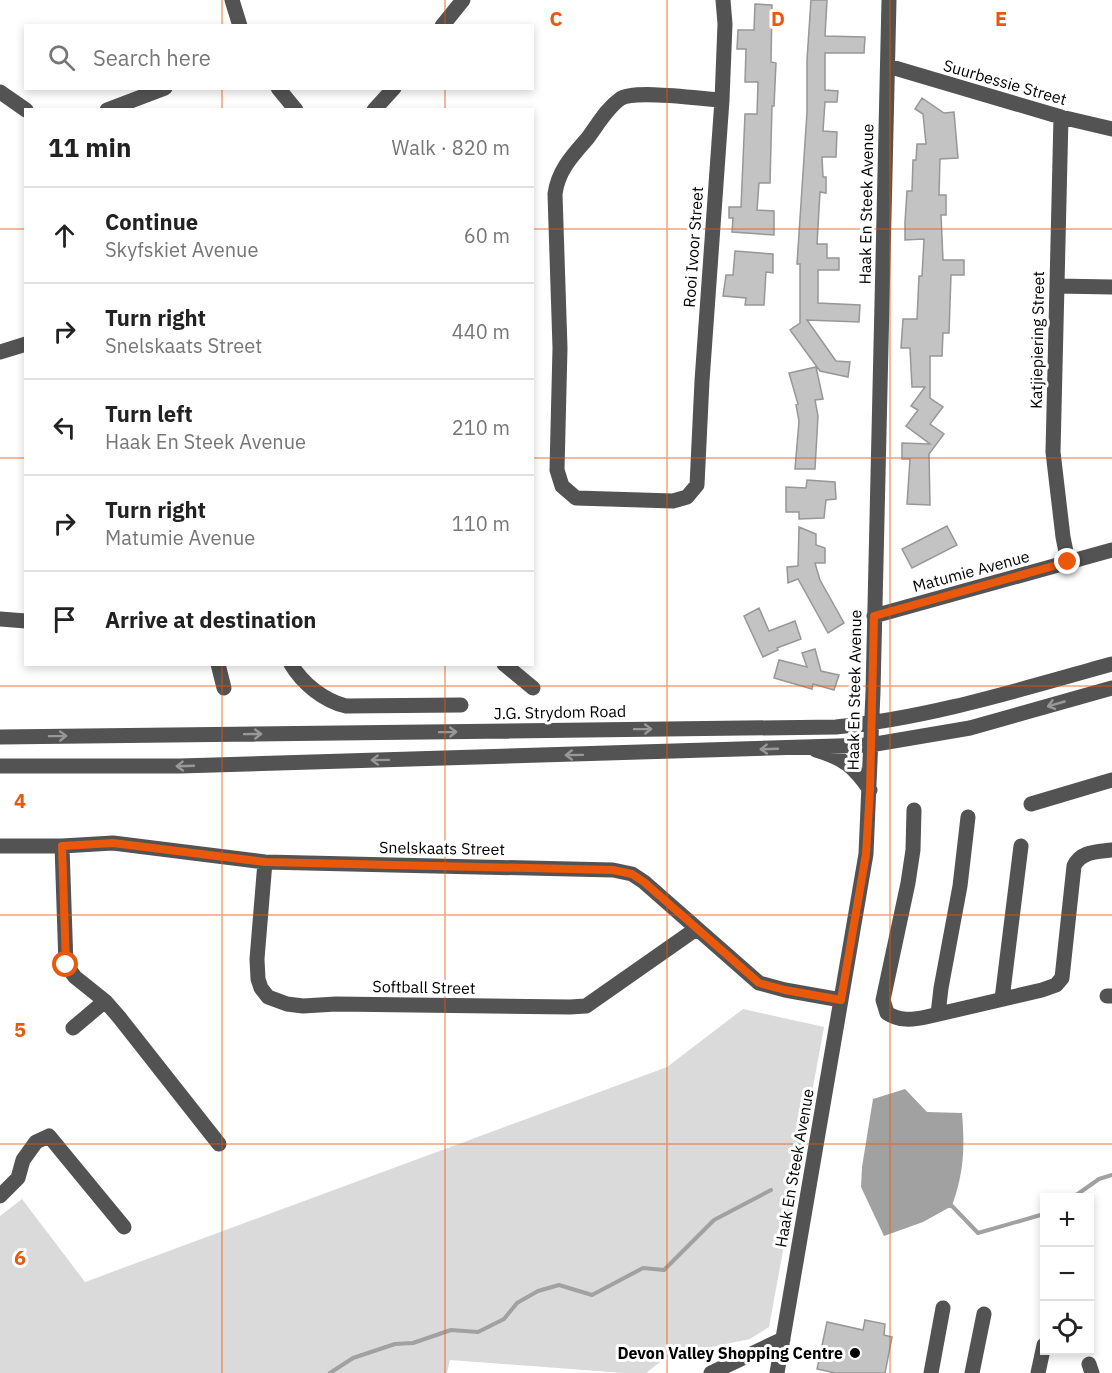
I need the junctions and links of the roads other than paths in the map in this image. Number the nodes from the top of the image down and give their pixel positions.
1 (232, 0) edge
2 (463, 0) edge
3 (723, 0) edge
4 (889, 0) edge
5 (239, 24) edge
6 (444, 24) edge
7 (888, 66) junction
8 (160, 90) edge
9 (280, 90) edge
10 (392, 90) edge
11 (0, 92) edge
12 (722, 100) junction
13 (112, 108) edge
14 (294, 108) edge
15 (376, 108) edge
16 (24, 109) edge
17 (1061, 117) junction
18 (1112, 129) edge
19 (1057, 286) junction
20 (1112, 287) edge
21 (24, 345) edge
22 (0, 352) edge
23 (1112, 550) edge
24 (1068, 562) junction
25 (874, 616) junction
26 (0, 620) edge
27 (24, 621) edge
28 (1112, 664) edge
29 (218, 666) edge
30 (292, 666) edge
31 (506, 666) edge
32 (224, 688) dead end
33 (533, 688) dead end
34 (1112, 688) edge
35 (461, 705) dead end
36 (870, 724) junction
37 (0, 737) edge
38 (870, 745) junction
39 (807, 748) junction
40 (0, 766) edge
41 (1112, 780) edge
42 (870, 790) junction
43 (1031, 804) dead end
44 (914, 810) dead end
45 (968, 817) dead end
46 (0, 846) edge
47 (62, 846) junction
48 (1021, 846) dead end
49 (1112, 850) edge
50 (265, 862) junction
51 (696, 929) junction
52 (1002, 999) junction
53 (841, 1000) junction
54 (105, 1001) junction
55 (938, 1014) junction
56 (73, 1028) dead end
57 (219, 1144) dead end
58 (0, 1196) edge
59 (124, 1227) dead end
60 (943, 1308) dead end
61 (984, 1314) dead end
62 (783, 1339) junction
63 (1042, 1355) edge
64 (710, 1372) edge
65 (777, 1373) edge
66 (931, 1373) edge
67 (972, 1373) edge
68 (1038, 1373) edge

1 - 5 street
2 - 6 street
3 - 12 street, Rooi Ivoor Street
4 - 7 street, Haak En Steek Avenue
7 - 17 street, Suurbessie Street
7 - 25 street, Haak En Steek Avenue
8 - 13 street
9 - 14 street
10 - 15 street
11 - 16 street
12 - 12 street, Rooi Ivoor Street
17 - 18 street, Suurbessie Street
17 - 19 street, Katjiepiering Street
19 - 20 street
19 - 24 street, Katjiepiering Street
21 - 22 street
23 - 24 street, Matumie Avenue
24 - 25 street, Matumie Avenue
25 - 36 street, Haak En Steek Avenue
26 - 27 street
28 - 36 street, J.G. Strydom Road
29 - 32 street
30 - 35 street
31 - 33 street
34 -> 38 street
37 -> 36 street, J.G. Strydom Road
36 - 38 street, Haak En Steek Avenue
38 - 39 street
38 - 42 street, Haak En Steek Avenue
39 -> 40 street
39 - 42 street
41 - 43 street
42 - 53 street, Haak En Steek Avenue
44 - 55 street
45 - 55 street
46 - 47 street, Snelskaats Street
47 - 50 street, Snelskaats Street
47 - 54 street
48 - 52 street
49 - 52 street
50 - 51 street, Snelskaats Street
50 - 51 street, Softball Street
51 - 53 street, Snelskaats Street
52 - 55 street
53 - 62 street, Haak En Steek Avenue
54 - 56 street
54 - 57 street
58 - 59 street
60 - 66 street
61 - 67 street
62 - 64 street
62 - 65 street, Haak En Steek Avenue
63 - 68 street

